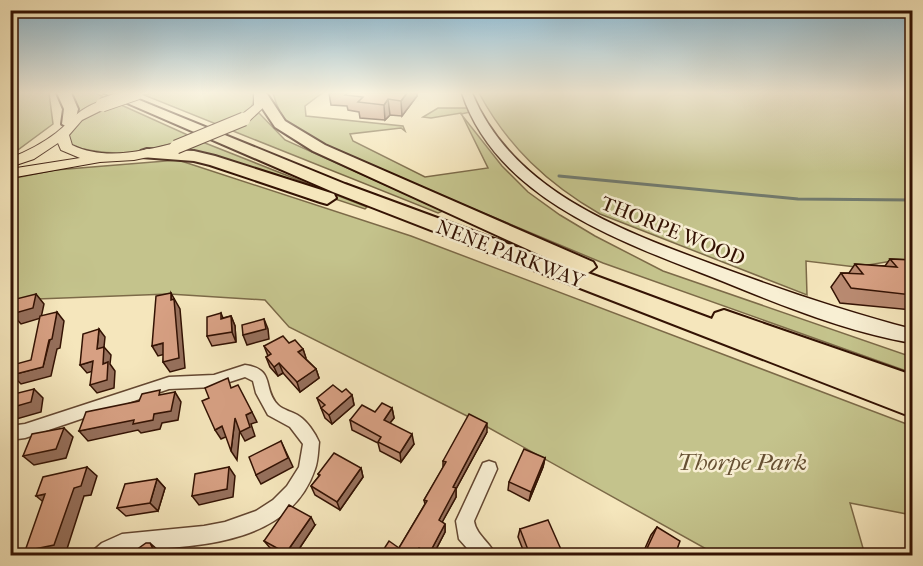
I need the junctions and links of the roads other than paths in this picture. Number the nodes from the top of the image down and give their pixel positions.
1 (68, 119) edge
2 (79, 119) edge
3 (159, 119) edge
4 (196, 119) edge
5 (243, 119) edge
6 (276, 119) edge
7 (481, 119) edge
8 (66, 129) junction
9 (147, 154) junction
10 (114, 158) junction
11 (10, 164) edge
12 (10, 174) edge
13 (608, 285) junction
14 (912, 336) edge
15 (912, 386) edge
16 (912, 405) edge
17 (10, 433) edge
18 (489, 469) dead end
19 (102, 555) edge
20 (487, 555) edge

1 - 8 highway
2 - 8 main road
3 - 13 highway, NENE PARKWAY
4 - 13 highway, NENE PARKWAY
5 - 9 main road, bridge
6 - 13 highway
7 - 14 street, THORPE WOOD
8 - 10 main road
8 - 11 main road
9 - 10 main road
9 - 13 highway
10 - 12 main road
13 - 15 highway, NENE PARKWAY
13 - 16 highway, NENE PARKWAY
17 - 19 street
18 - 20 street

